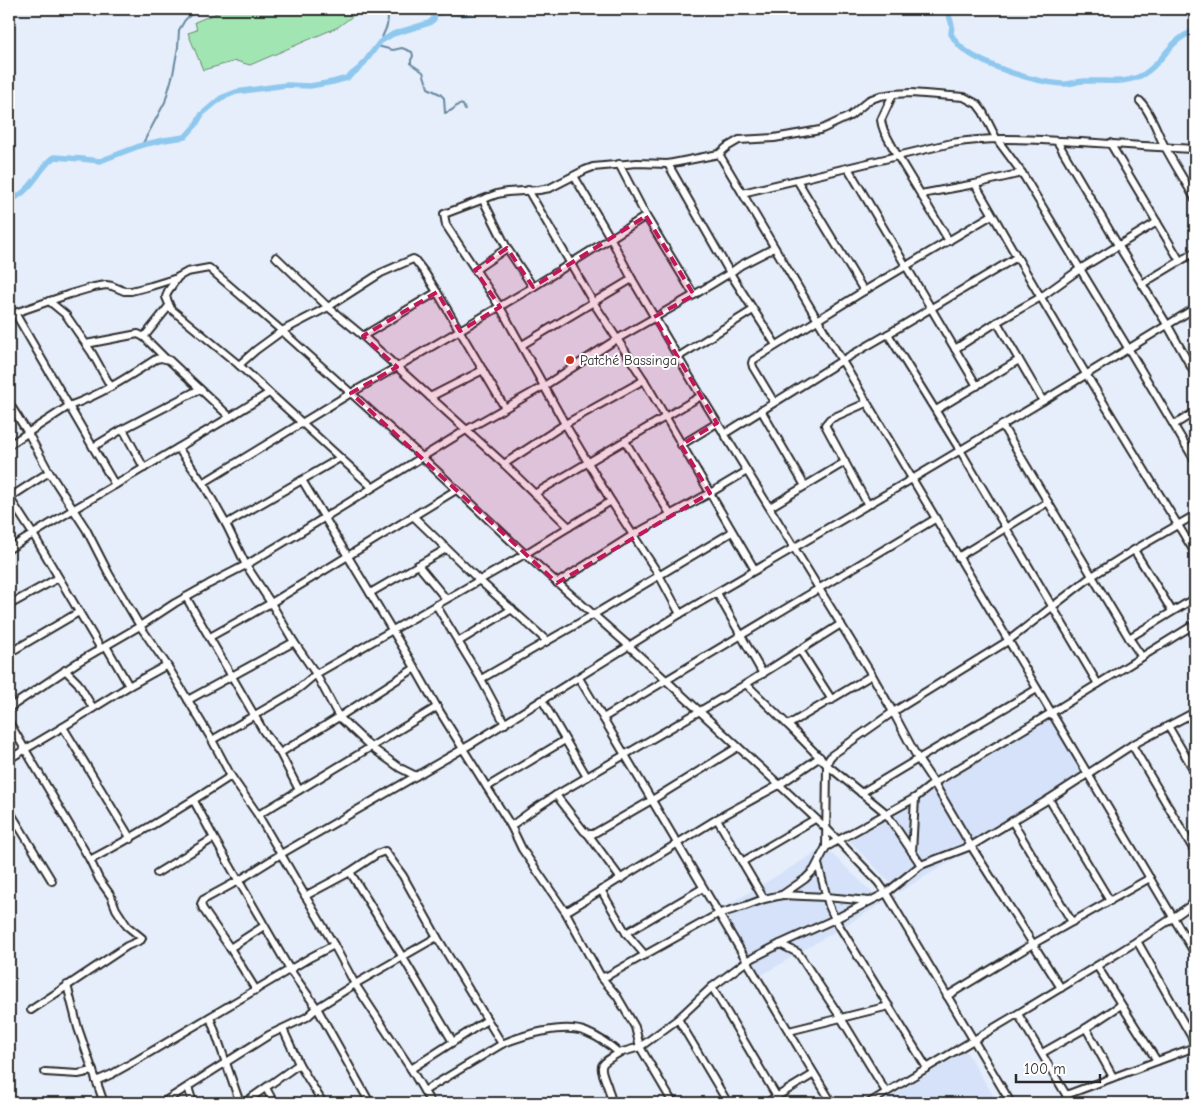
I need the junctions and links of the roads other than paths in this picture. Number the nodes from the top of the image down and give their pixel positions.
1 (893, 94) junction
2 (1140, 101) dead end
3 (996, 138) junction
4 (1057, 140) junction
5 (1110, 143) junction
6 (1165, 147) junction
7 (1195, 149) edge
8 (718, 154) junction
9 (897, 155) junction
10 (619, 164) junction
11 (668, 164) junction
12 (848, 168) junction
13 (1022, 174) junction
14 (574, 176) junction
15 (797, 180) junction
16 (975, 184) junction
17 (528, 190) junction
18 (742, 193) junction
19 (921, 194) junction
20 (1195, 199) edge
21 (483, 200) junction
22 (992, 215) junction
23 (646, 216) junction
24 (1157, 222) junction
25 (611, 239) junction
26 (949, 241) junction
27 (1118, 245) junction
28 (507, 248) junction
29 (774, 248) junction
30 (1195, 252) edge
31 (276, 257) dead end
32 (1017, 257) junction
33 (1180, 261) junction
34 (570, 263) junction
35 (906, 267) junction
36 (1080, 269) junction
37 (475, 270) junction
38 (730, 273) junction
39 (178, 277) junction
40 (632, 279) junction
41 (1142, 284) junction
42 (533, 287) junction
43 (864, 291) junction
44 (437, 292) junction
45 (694, 295) junction
46 (1041, 297) junction
47 (49, 301) junction
48 (593, 302) junction
49 (169, 306) junction
50 (328, 307) junction
51 (500, 307) junction
52 (1195, 308) edge
53 (931, 309) junction
54 (753, 310) junction
55 (12, 314) edge
56 (654, 318) junction
57 (817, 321) junction
58 (997, 322) junction
59 (1168, 326) junction
60 (282, 331) junction
61 (460, 331) junction
62 (888, 334) junction
63 (363, 336) junction
64 (144, 337) junction
65 (617, 339) junction
66 (86, 344) junction
67 (522, 345) junction
68 (776, 345) junction
69 (1128, 348) junction
70 (955, 349) junction
71 (678, 357) junction
72 (165, 358) junction
73 (841, 360) junction
74 (1019, 360) junction
75 (1193, 364) edge
76 (239, 365) junction
77 (398, 367) junction
78 (483, 370) junction
79 (1086, 374) junction
80 (1195, 374) edge
81 (644, 380) junction
82 (544, 386) junction
83 (977, 386) junction
84 (111, 387) junction
85 (200, 389) junction
86 (269, 393) junction
87 (351, 393) junction
88 (701, 396) junction
89 (430, 397) junction
90 (1043, 401) junction
91 (774, 402) junction
92 (9, 403) edge
93 (866, 403) junction
94 (69, 406) junction
95 (505, 408) junction
96 (761, 410) junction
97 (936, 410) junction
98 (1195, 412) edge
99 (230, 417) junction
100 (666, 418) junction
101 (302, 423) junction
102 (717, 423) junction
103 (565, 424) junction
104 (1002, 425) junction
105 (1174, 425) junction
106 (124, 429) junction
107 (466, 430) junction
108 (28, 433) junction
109 (724, 434) junction
110 (625, 442) junction
111 (9, 445) edge
112 (681, 445) junction
113 (93, 447) junction
114 (178, 448) junction
115 (960, 450) junction
116 (422, 457) junction
117 (340, 458) junction
118 (1195, 461) edge
119 (588, 462) junction
120 (845, 462) junction
121 (504, 464) junction
122 (144, 468) junction
123 (747, 471) junction
124 (49, 472) junction
125 (302, 480) junction
126 (912, 480) junction
127 (204, 483) junction
128 (115, 485) junction
129 (805, 486) junction
130 (372, 488) junction
131 (456, 490) junction
132 (536, 493) junction
133 (710, 493) junction
134 (9, 497) edge
135 (611, 500) junction
136 (1048, 502) junction
137 (868, 505) junction
138 (770, 507) junction
139 (74, 509) junction
140 (670, 514) junction
141 (1195, 515) edge
142 (413, 516) junction
143 (324, 518) junction
144 (935, 519) junction
145 (226, 524) junction
146 (1178, 525) junction
147 (570, 527) junction
148 (1006, 528) junction
149 (732, 532) junction
150 (33, 534) junction
151 (633, 535) junction
152 (9, 548) edge
153 (446, 548) junction
154 (793, 548) junction
155 (1134, 550) junction
156 (1195, 553) edge
157 (524, 554) junction
158 (348, 557) junction
159 (958, 557) junction
160 (246, 565) junction
161 (418, 565) junction
162 (755, 570) junction
163 (659, 575) junction
164 (1092, 576) junction
165 (58, 578) junction
166 (479, 580) junction
167 (557, 583) junction
168 (819, 589) junction
169 (717, 593) junction
170 (370, 594) junction
171 (186, 597) junction
172 (1195, 598) edge
173 (446, 599) junction
174 (271, 603) junction
175 (9, 605) edge
176 (436, 605) junction
177 (1052, 606) junction
178 (512, 609) junction
179 (79, 612) junction
180 (1172, 612) junction
181 (680, 614) junction
182 (593, 615) junction
183 (841, 624) junction
184 (1195, 624) edge
185 (140, 626) junction
186 (393, 630) junction
187 (742, 635) junction
188 (210, 637) junction
189 (1129, 638) junction
190 (547, 641) junction
191 (1008, 641) junction
192 (294, 642) junction
193 (458, 642) junction
194 (629, 646) junction
195 (104, 647) junction
196 (800, 650) junction
197 (9, 653) edge
198 (1142, 657) junction
199 (167, 665) junction
200 (415, 668) junction
201 (65, 670) junction
202 (316, 674) junction
203 (763, 674) junction
204 (232, 675) junction
205 (872, 675) junction
206 (579, 678) junction
207 (481, 679) junction
208 (666, 680) junction
209 (746, 684) junction
210 (1098, 684) junction
211 (129, 686) junction
212 (1037, 689) junction
213 (188, 700) junction
214 (542, 700) junction
215 (832, 700) junction
216 (437, 706) junction
217 (9, 708) edge
218 (93, 708) junction
219 (699, 712) junction
220 (893, 712) junction
221 (1195, 712) edge
222 (1051, 713) junction
223 (256, 716) junction
224 (339, 717) junction
225 (603, 718) junction
226 (9, 722) edge
227 (505, 724) junction
228 (788, 725) junction
229 (1168, 726) junction
230 (63, 728) junction
231 (212, 740) junction
232 (565, 740) junction
233 (1132, 745) junction
234 (371, 747) junction
235 (463, 748) junction
236 (738, 748) junction
237 (25, 750) junction
238 (280, 753) junction
239 (625, 754) junction
240 (820, 757) junction
241 (9, 759) edge
242 (918, 759) junction
243 (827, 765) junction
244 (1195, 772) edge
245 (1087, 774) junction
246 (231, 776) junction
247 (416, 776) junction
248 (586, 777) junction
249 (934, 782) junction
250 (779, 785) junction
251 (487, 787) junction
252 (299, 790) junction
253 (861, 793) junction
254 (556, 795) junction
255 (915, 798) junction
256 (1048, 799) junction
257 (652, 800) junction
258 (194, 801) junction
259 (9, 810) edge
260 (886, 813) junction
261 (258, 815) junction
262 (717, 819) junction
263 (815, 819) junction
264 (1012, 821) junction
265 (511, 826) junction
266 (827, 829) junction
267 (588, 834) junction
268 (214, 838) junction
269 (131, 839) junction
270 (838, 840) junction
271 (678, 844) junction
272 (971, 846) junction
273 (826, 847) junction
274 (1194, 848) edge
275 (912, 852) junction
276 (281, 854) junction
277 (90, 860) junction
278 (742, 862) junction
279 (818, 864) junction
280 (921, 865) junction
281 (350, 872) junction
282 (157, 873) dead end
283 (1150, 878) junction
284 (621, 879) junction
285 (238, 881) junction
286 (52, 882) dead end
287 (703, 888) junction
288 (601, 890) junction
289 (886, 893) junction
290 (782, 895) junction
291 (305, 896) junction
292 (826, 897) junction
293 (764, 899) junction
294 (870, 901) junction
295 (1110, 901) junction
296 (1195, 902) edge
297 (565, 911) junction
298 (718, 914) junction
299 (1174, 918) junction
300 (835, 919) junction
301 (1072, 922) junction
302 (264, 926) junction
303 (626, 933) junction
304 (437, 937) junction
305 (1137, 941) junction
306 (780, 944) junction
307 (1033, 944) junction
308 (334, 945) junction
309 (230, 948) junction
310 (645, 954) junction
311 (1195, 954) edge
312 (402, 956) junction
313 (747, 961) junction
314 (1097, 966) junction
315 (290, 970) junction
316 (601, 977) junction
317 (355, 984) junction
318 (67, 986) junction
319 (712, 987) junction
320 (1061, 988) junction
321 (256, 990) junction
322 (947, 996) junction
323 (1121, 1005) junction
324 (889, 1006) junction
325 (317, 1008) junction
326 (31, 1010) dead end
327 (1018, 1014) junction
328 (210, 1017) junction
329 (841, 1018) junction
330 (678, 1019) junction
331 (488, 1020) junction
332 (1086, 1028) junction
333 (283, 1029) junction
334 (789, 1031) junction
335 (973, 1040) junction
336 (453, 1042) junction
337 (1195, 1043) edge
338 (502, 1044) junction
339 (640, 1047) junction
340 (1195, 1047) edge
341 (620, 1053) junction
342 (1042, 1053) junction
343 (1157, 1061) junction
344 (226, 1062) junction
345 (299, 1064) junction
346 (927, 1068) junction
347 (411, 1069) junction
348 (93, 1070) junction
349 (45, 1072) dead end
350 (814, 1074) junction
351 (1113, 1077) junction
352 (96, 1081) junction
353 (188, 1087) junction
354 (266, 1088) junction
355 (424, 1091) junction
356 (886, 1092) junction
357 (1066, 1096) junction
358 (777, 1097) junction
359 (611, 1102) edge
360 (1195, 1102) edge
361 (104, 1103) edge
362 (162, 1103) edge
363 (193, 1103) edge
364 (240, 1103) edge
365 (244, 1103) edge
366 (274, 1103) edge
367 (323, 1103) edge
368 (370, 1103) edge
369 (431, 1103) edge
370 (673, 1103) edge
371 (728, 1103) edge
372 (766, 1103) edge
373 (832, 1103) edge
374 (868, 1103) edge
375 (1012, 1103) edge
376 (1071, 1103) edge
377 (1190, 1103) edge

1 - 3 street
1 - 8 street
1 - 9 street
2 - 6 street
3 - 4 street
3 - 9 street
3 - 13 street
4 - 5 street
4 - 27 street
5 - 6 street
5 - 24 street
6 - 7 street
6 - 20 street
8 - 11 street
8 - 18 street
9 - 12 street
9 - 19 street
10 - 11 street
10 - 14 street
10 - 23 street
11 - 38 street
12 - 15 street
12 - 35 street
13 - 16 street
13 - 36 street
14 - 17 street
14 - 25 street
15 - 18 street
15 - 43 street
16 - 19 street
16 - 22 street
17 - 21 street
17 - 34 street
18 - 29 street
19 - 26 street
21 - 28 street
21 - 37 street
22 - 26 street
22 - 32 street
23 - 25 street
23 - 45 street
24 - 27 street
24 - 33 street
25 - 34 street
25 - 40 street
26 - 35 street
27 - 36 street
27 - 41 street
28 - 37 street
28 - 42 street
29 - 38 street
29 - 57 street
30 - 33 street
31 - 50 street
32 - 46 street
32 - 53 street
33 - 41 street
34 - 42 street
34 - 48 street
35 - 43 street
35 - 53 street
36 - 46 street
36 - 69 street
37 - 51 street
38 - 45 street
38 - 54 street
39 - 47 street
39 - 49 street
39 - 60 street
40 - 48 street
40 - 56 street
41 - 59 street
42 - 51 street
43 - 57 street
44 - 50 street
44 - 61 street
44 - 63 street
45 - 56 street
46 - 58 street
46 - 79 street
47 - 55 street
47 - 66 street
48 - 65 street
48 - 67 street
49 - 64 street
49 - 76 street
50 - 60 street
50 - 63 street
51 - 61 street
51 - 67 street
52 - 59 street
53 - 62 street
53 - 70 street
54 - 68 street
54 - 71 street
55 - 94 street
56 - 65 street
56 - 71 street
57 - 68 street
57 - 73 street
58 - 70 street
58 - 74 street
59 - 69 street
59 - 75 street
60 - 76 street
60 - 87 street
61 - 77 street
61 - 78 street
62 - 73 street
62 - 97 street
63 - 77 street
64 - 66 street
64 - 72 street
65 - 81 street
65 - 82 street
66 - 84 street
67 - 82 street
68 - 91 street
69 - 79 street
69 - 105 street
70 - 83 street
71 - 88 street
72 - 84 street
72 - 85 street
73 - 91 street
73 - 93 street
74 - 83 street
74 - 90 street
75 - 80 street
76 - 86 street
77 - 87 street
77 - 89 street
78 - 89 street
78 - 95 street
79 - 90 street
79 - 146 street
81 - 100 street
81 - 103 street
82 - 95 street
82 - 103 street
83 - 97 street
84 - 94 street
85 - 99 street
85 - 106 street
86 - 99 street
86 - 101 street
87 - 101 street
87 - 116 street
88 - 100 street
88 - 102 street
89 - 107 street
90 - 104 street
91 - 96 street
92 - 108 street
93 - 120 street
93 - 126 street
94 - 108 street
94 - 113 street
95 - 107 street
96 - 109 street
96 - 129 street
97 - 115 street
98 - 105 street
99 - 114 street
100 - 110 street
100 - 112 street
101 - 117 street
101 - 127 street
102 - 109 street
102 - 112 street
103 - 119 street
103 - 121 street
104 - 115 street
104 - 136 street
105 - 118 street
106 - 113 street
106 - 122 street
107 - 116 street
107 - 121 street
108 - 111 street
108 - 124 street
109 - 123 street
110 - 119 street
110 - 140 street
112 - 133 street
113 - 128 street
114 - 122 street
114 - 127 street
115 - 126 street
115 - 148 street
116 - 130 street
116 - 131 street
117 - 125 street
117 - 130 street
119 - 132 street
119 - 135 street
120 - 129 street
120 - 137 street
121 - 132 street
122 - 128 street
123 - 133 street
123 - 138 street
124 - 134 street
124 - 139 street
125 - 143 street
125 - 145 street
126 - 137 street
126 - 144 street
127 - 145 street
128 - 139 street
129 - 138 street
130 - 143 street
131 - 142 street
131 - 157 street
132 - 147 street
133 - 140 street
133 - 149 street
134 - 150 street
135 - 147 street
135 - 151 street
136 - 148 street
136 - 164 street
137 - 154 street
138 - 154 street
139 - 150 street
139 - 185 street
140 - 151 street
141 - 146 street
142 - 153 street
142 - 158 street
143 - 158 street
143 - 160 street
144 - 159 street
144 - 168 street
145 - 160 street
146 - 155 street
146 - 156 street
147 - 157 street
148 - 159 street
148 - 177 street
149 - 162 street
149 - 163 street
150 - 152 street
150 - 165 street
151 - 163 street
151 - 167 street
153 - 161 street
153 - 166 street
154 - 162 street
154 - 168 street
155 - 164 street
155 - 180 street
157 - 166 street
157 - 167 street
158 - 170 street
158 - 174 street
159 - 191 street
160 - 171 street
160 - 174 street
161 - 170 street
161 - 173 street
162 - 169 street
163 - 181 street
163 - 182 street
164 - 177 street
164 - 189 street
165 - 175 street
165 - 179 street
166 - 173 street
166 - 178 street
167 - 182 street
168 - 183 street
168 - 187 street
169 - 181 street
169 - 187 street
170 - 186 street
171 - 185 street
171 - 188 street
172 - 180 street
173 - 176 street
174 - 188 street
174 - 192 street
176 - 186 street
176 - 193 street
177 - 191 street
177 - 210 street
178 - 190 street
178 - 193 street
179 - 195 street
179 - 197 street
180 - 189 street
181 - 194 street
182 - 190 street
182 - 194 street
183 - 196 street
183 - 205 street
184 - 198 street
185 - 195 street
185 - 199 street
186 - 200 street
186 - 202 street
187 - 203 street
187 - 208 street
188 - 204 street
189 - 198 street
190 - 207 street
191 - 212 street
191 - 220 street
192 - 202 street
192 - 204 street
193 - 207 street
194 - 206 street
194 - 208 street
195 - 201 street
195 - 211 street
196 - 203 street
196 - 215 street
198 - 210 street
199 - 211 street
199 - 213 street
200 - 216 street
200 - 224 street
201 - 217 street
201 - 218 street
202 - 223 street
202 - 224 street
203 - 209 street
204 - 213 street
204 - 223 street
205 - 215 street
205 - 220 street
206 - 214 street
206 - 225 street
207 - 227 street
208 - 219 street
208 - 225 street
209 - 219 street
209 - 228 street
210 - 222 street
211 - 218 street
212 - 222 street
212 - 242 street
213 - 231 street
214 - 227 street
214 - 232 street
215 - 228 street
216 - 234 street
216 - 235 street
218 - 230 street
219 - 236 street
219 - 239 street
220 - 242 street
220 - 243 street
221 - 229 street
222 - 245 street
222 - 249 street
223 - 231 street
223 - 238 street
224 - 234 street
224 - 238 street
225 - 239 street
226 - 237 street
227 - 235 street
228 - 240 street
229 - 233 street
229 - 244 street
230 - 237 street
230 - 269 street
231 - 246 street
232 - 248 street
232 - 251 street
233 - 245 street
233 - 274 street
234 - 247 street
234 - 252 street
235 - 247 street
235 - 251 street
236 - 250 street
236 - 257 street
237 - 241 street
237 - 277 street
238 - 252 street
239 - 248 street
239 - 257 street
240 - 243 street
240 - 250 street
242 - 249 street
242 - 253 street
243 - 253 street
243 - 266 street
245 - 256 street
245 - 283 street
246 - 258 street
246 - 261 street
247 - 276 street
248 - 254 street
249 - 255 street
249 - 272 street
250 - 262 street
250 - 263 street
251 - 265 street
252 - 261 street
253 - 260 street
254 - 265 street
254 - 267 street
255 - 260 street
255 - 275 street
256 - 264 street
256 - 295 street
257 - 267 street
257 - 271 street
258 - 268 street
258 - 269 street
259 - 286 street
260 - 270 street
260 - 275 street
261 - 276 street
262 - 271 street
262 - 278 street
263 - 266 street
263 - 278 street
264 - 272 street
264 - 301 street
265 - 297 street
266 - 270 street
266 - 273 street
267 - 284 street
268 - 282 street
268 - 285 street
269 - 277 street
270 - 273 street
270 - 289 street
271 - 284 street
271 - 287 street
272 - 280 street
272 - 307 street
273 - 279 street
275 - 280 street
276 - 285 street
276 - 291 street
277 - 318 street
278 - 293 street
279 - 290 street
279 - 292 street
280 - 289 street
281 - 291 street
281 - 304 street
281 - 312 street
283 - 295 street
283 - 299 street
284 - 288 street
285 - 302 street
285 - 309 street
287 - 298 street
287 - 303 street
288 - 297 street
288 - 303 street
289 - 294 street
289 - 322 street
290 - 292 street
290 - 293 street
291 - 308 street
292 - 294 street
292 - 300 street
293 - 298 street
294 - 300 street
295 - 301 street
296 - 299 street
297 - 316 street
298 - 310 street
298 - 313 street
299 - 305 street
299 - 311 street
300 - 306 street
300 - 324 street
301 - 307 street
302 - 309 street
302 - 315 street
303 - 310 street
304 - 312 street
304 - 331 street
305 - 314 street
305 - 337 street
306 - 313 street
306 - 329 street
307 - 320 street
307 - 322 street
308 - 315 street
308 - 317 street
309 - 321 street
310 - 316 street
312 - 317 street
312 - 336 street
313 - 319 street
313 - 334 street
314 - 320 street
314 - 323 street
315 - 321 street
315 - 325 street
316 - 339 street
317 - 325 street
317 - 347 street
318 - 326 street
318 - 348 street
319 - 330 street
319 - 358 street
320 - 327 street
321 - 328 street
322 - 335 street
323 - 332 street
323 - 343 street
324 - 329 street
324 - 346 street
325 - 333 street
325 - 368 street
327 - 335 street
327 - 342 street
328 - 344 street
328 - 352 street
329 - 334 street
329 - 356 street
330 - 339 street
330 - 371 street
331 - 336 street
331 - 338 street
332 - 342 street
332 - 351 street
333 - 344 street
333 - 345 street
334 - 350 street
335 - 346 street
335 - 375 street
336 - 347 street
338 - 341 street
338 - 355 street
339 - 341 street
339 - 370 street
340 - 343 street
341 - 359 street
342 - 357 street
343 - 351 street
344 - 353 street
344 - 364 street
345 - 354 street
345 - 367 street
346 - 356 street
347 - 355 street
348 - 349 street
348 - 352 street
350 - 358 street
350 - 373 street
351 - 357 street
352 - 361 street
353 - 362 street
353 - 363 street
354 - 365 street
354 - 366 street
355 - 369 street
356 - 374 street
357 - 376 street
358 - 372 street
360 - 377 street

